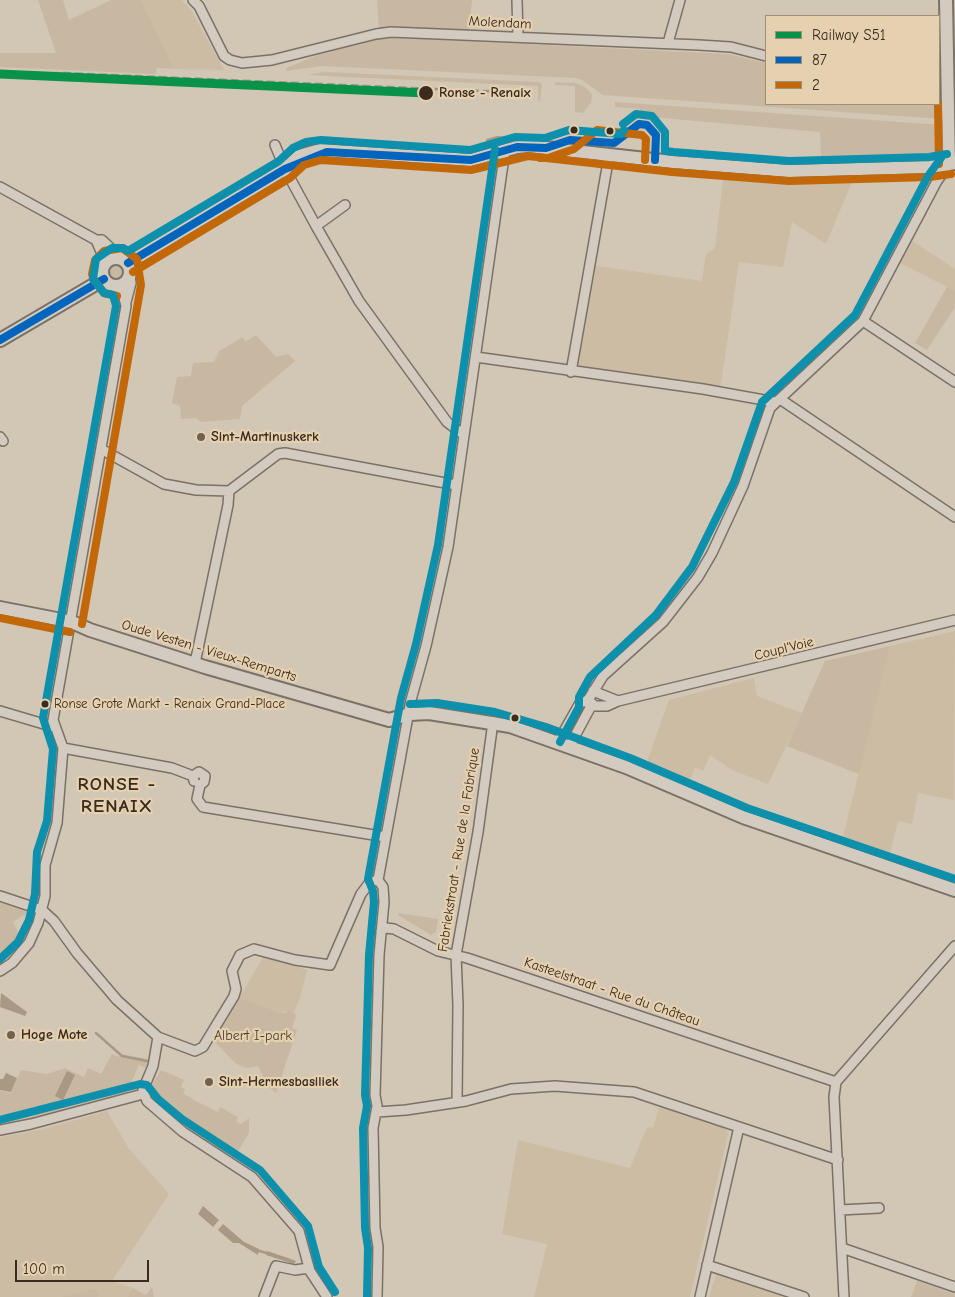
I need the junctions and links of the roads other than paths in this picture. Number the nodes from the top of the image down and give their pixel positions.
1 (517, 0) edge
2 (680, 0) edge
3 (946, 0) edge
4 (198, 2) edge
5 (518, 38) junction
6 (951, 39) edge
7 (668, 43) junction
8 (765, 56) edge
9 (945, 68) edge
10 (275, 145) dead end
11 (505, 150) junction
12 (609, 156) junction
13 (952, 163) edge
14 (285, 169) junction
15 (0, 187) edge
16 (345, 205) dead end
17 (316, 226) junction
18 (96, 240) junction
19 (124, 261) junction
20 (106, 263) junction
21 (104, 279) junction
22 (125, 281) junction
23 (863, 321) junction
24 (0, 340) edge
25 (476, 357) junction
26 (571, 372) junction
27 (955, 382) edge
28 (778, 400) junction
29 (464, 434) junction
30 (101, 448) junction
31 (456, 485) junction
32 (228, 491) junction
33 (955, 517) edge
34 (0, 608) edge
35 (955, 620) edge
36 (72, 622) junction
37 (195, 663) junction
38 (593, 691) junction
39 (588, 700) junction
40 (618, 701) junction
41 (0, 711) edge
42 (410, 714) junction
43 (492, 722) junction
44 (54, 727) junction
45 (563, 744) junction
46 (63, 748) junction
47 (386, 837) junction
48 (378, 880) junction
49 (955, 890) edge
50 (0, 896) edge
51 (42, 910) junction
52 (381, 931) junction
53 (955, 946) edge
54 (456, 955) junction
55 (0, 971) edge
56 (158, 1037) junction
57 (836, 1082) junction
58 (143, 1094) junction
59 (457, 1101) junction
60 (377, 1112) junction
61 (739, 1127) junction
62 (0, 1130) edge
63 (838, 1160) junction
64 (879, 1208) dead end
65 (840, 1210) junction
66 (842, 1248) junction
67 (707, 1265) junction
68 (309, 1268) junction
69 (955, 1287) edge
70 (264, 1297) edge
71 (326, 1297) edge
72 (377, 1297) edge
73 (700, 1297) edge
74 (804, 1297) edge
75 (844, 1297) edge

1 - 5 street
2 - 7 street
3 - 6 street
4 - 5 street, Molendam
5 - 7 street, Molendam
6 - 9 street
7 - 8 street, Molendam
9 - 13 street
10 - 14 street
11 - 12 street
11 - 14 street
11 - 25 street
12 - 13 street
12 - 26 street
13 - 23 street
14 - 17 street
14 - 19 street
15 - 18 street
16 - 17 street
17 - 29 street
18 - 19 street
18 - 20 street
19 - 20 street
19 - 22 street
20 - 21 street
21 - 22 street
21 - 24 street
22 - 30 street
23 - 27 street
23 - 28 street
25 - 26 street
25 - 29 street
26 - 28 street
28 - 33 street
28 - 38 street
29 - 31 street
30 - 32 street
30 - 36 street
31 - 32 street
31 - 42 street
32 - 37 street
34 - 36 street, Oude Vesten - Vieux-Remparts
35 - 40 street, Coupl'Voie
36 - 37 street, Oude Vesten - Vieux-Remparts
36 - 44 street
37 - 42 street, Oude Vesten - Vieux-Remparts
38 - 39 street
38 - 40 street
39 - 40 street, Coupl'Voie
39 - 45 street
41 - 44 street
42 - 43 street, Oude Vesten - Vieux-Remparts
42 - 47 street
43 - 45 street, Oude Vesten - Vieux-Remparts
43 - 54 street, Fabriekstraat - Rue de la Fabrique
44 - 46 street
45 - 49 street, Oude Vesten - Vieux-Remparts
46 - 47 street
46 - 51 street
47 - 48 street
48 - 52 street
48 - 56 street
50 - 51 street
51 - 55 street
51 - 56 street
52 - 54 street, Kasteelstraat - Rue du Château
52 - 60 street
53 - 57 street
54 - 57 street, Kasteelstraat - Rue du Château
54 - 59 street, Fabriekstraat - Rue de la Fabrique
56 - 58 street
57 - 63 street
58 - 62 street
58 - 68 street
59 - 60 street
59 - 61 street
60 - 72 street
61 - 63 street
61 - 67 street
63 - 65 street
64 - 65 street
65 - 66 street
66 - 69 street
66 - 75 street
67 - 73 street
67 - 74 street
68 - 70 street
68 - 71 street

